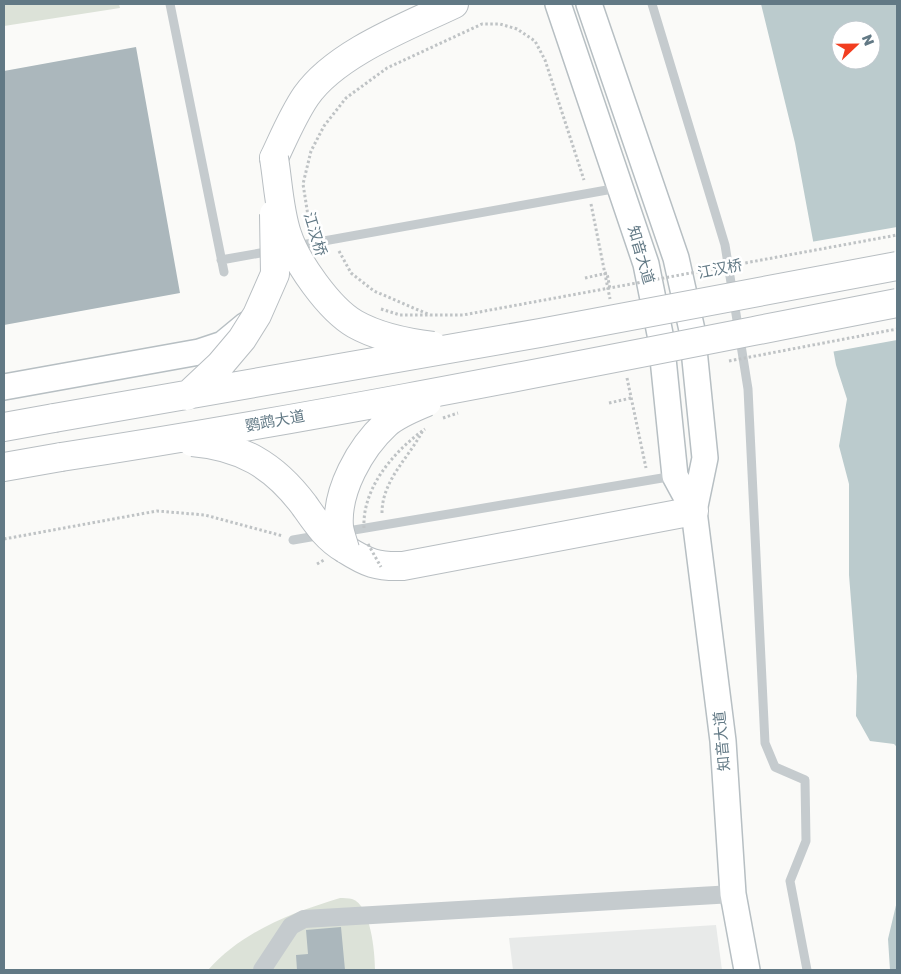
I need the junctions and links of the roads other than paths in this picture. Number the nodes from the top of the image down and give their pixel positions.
1 (170, 4) edge
2 (454, 4) edge
3 (558, 4) edge
4 (589, 4) edge
5 (652, 4) edge
6 (274, 158) junction
7 (621, 187) junction
8 (221, 260) junction
9 (897, 266) edge
10 (224, 272) dead end
11 (897, 303) edge
12 (258, 315) junction
13 (452, 348) junction
14 (4, 388) edge
15 (187, 396) junction
16 (463, 399) junction
17 (4, 427) edge
18 (165, 440) junction
19 (4, 467) edge
20 (675, 476) junction
21 (694, 511) junction
22 (293, 540) road end
23 (355, 544) junction
24 (733, 894) junction
25 (262, 970) edge
26 (747, 970) edge
27 (807, 970) edge

1 - 8 lane
2 - 6 main road
3 - 7 main road, 知音大道
4 - 21 main road, 知音大道
5 - 27 lane
6 - 12 main road, bridge
6 - 13 main road, bridge
7 - 8 lane
7 - 20 main road, 知音大道
8 - 10 lane
9 - 13 main road, 江汉桥, bridge
11 - 16 main road, 鹦鹉大道, bridge
12 - 14 main road
12 - 15 main road, bridge
13 - 15 main road, bridge
15 - 17 main road, bridge
16 - 18 main road, 鹦鹉大道, bridge
16 - 23 main road, bridge
18 - 19 main road, 鹦鹉大道, bridge
18 - 23 main road, bridge
20 - 21 main road, 知音大道
20 - 22 lane
21 - 23 main road
21 - 24 main road, 知音大道
24 - 25 street
24 - 26 main road, 知音大道

